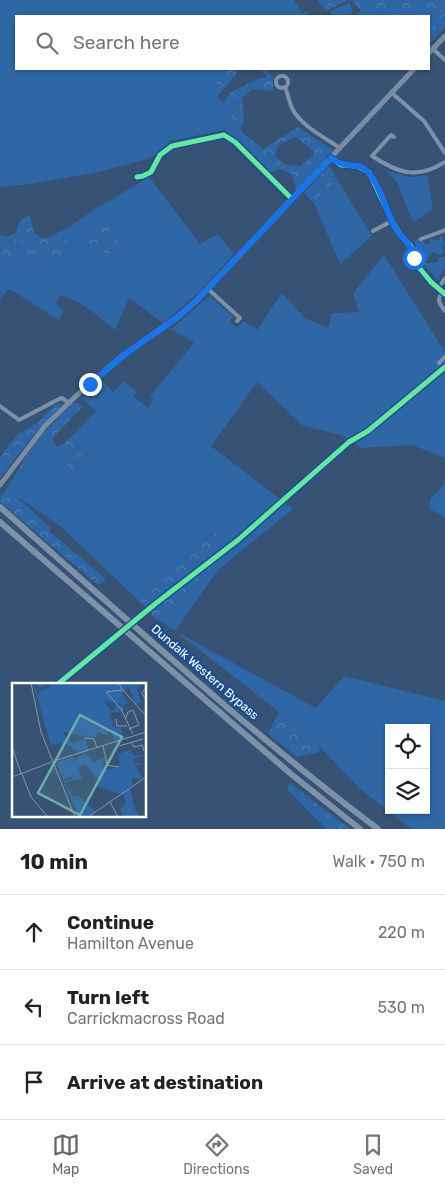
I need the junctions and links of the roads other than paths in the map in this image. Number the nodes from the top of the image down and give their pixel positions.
1 (445, 36) edge
2 (431, 51) edge
3 (445, 60) edge
4 (413, 70) edge
5 (285, 87) dead end
6 (392, 93) junction
7 (394, 137) dead end
8 (340, 148) junction
9 (445, 153) edge
10 (331, 158) junction
11 (445, 162) edge
12 (137, 177) dead end
13 (292, 199) junction
14 (392, 221) junction
15 (373, 231) dead end
16 (444, 232) edge
17 (428, 243) dead end
18 (445, 278) edge
19 (208, 289) junction
20 (438, 289) junction
21 (444, 293) edge
22 (445, 311) edge
23 (237, 321) dead end
24 (445, 357) edge
25 (439, 363) dead end
26 (69, 403) junction
27 (0, 406) edge
28 (0, 485) edge
29 (0, 507) edge
30 (0, 522) edge
31 (360, 829) edge
32 (378, 829) edge

1 - 2 main road
2 - 3 street
4 - 6 main road
5 - 8 street
6 - 8 main road
6 - 9 street
7 - 11 street
8 - 10 main road
10 - 13 main road
10 - 14 street
12 - 13 street
13 - 19 main road
14 - 15 street
14 - 20 street
16 - 17 street
18 - 20 street
19 - 23 street
19 - 26 main road
20 - 21 street
21 - 22 street
24 - 25 street
26 - 27 street
26 - 28 main road
29 - 32 highway, Dundalk Western Bypass
30 - 31 highway, Dundalk Western Bypass

